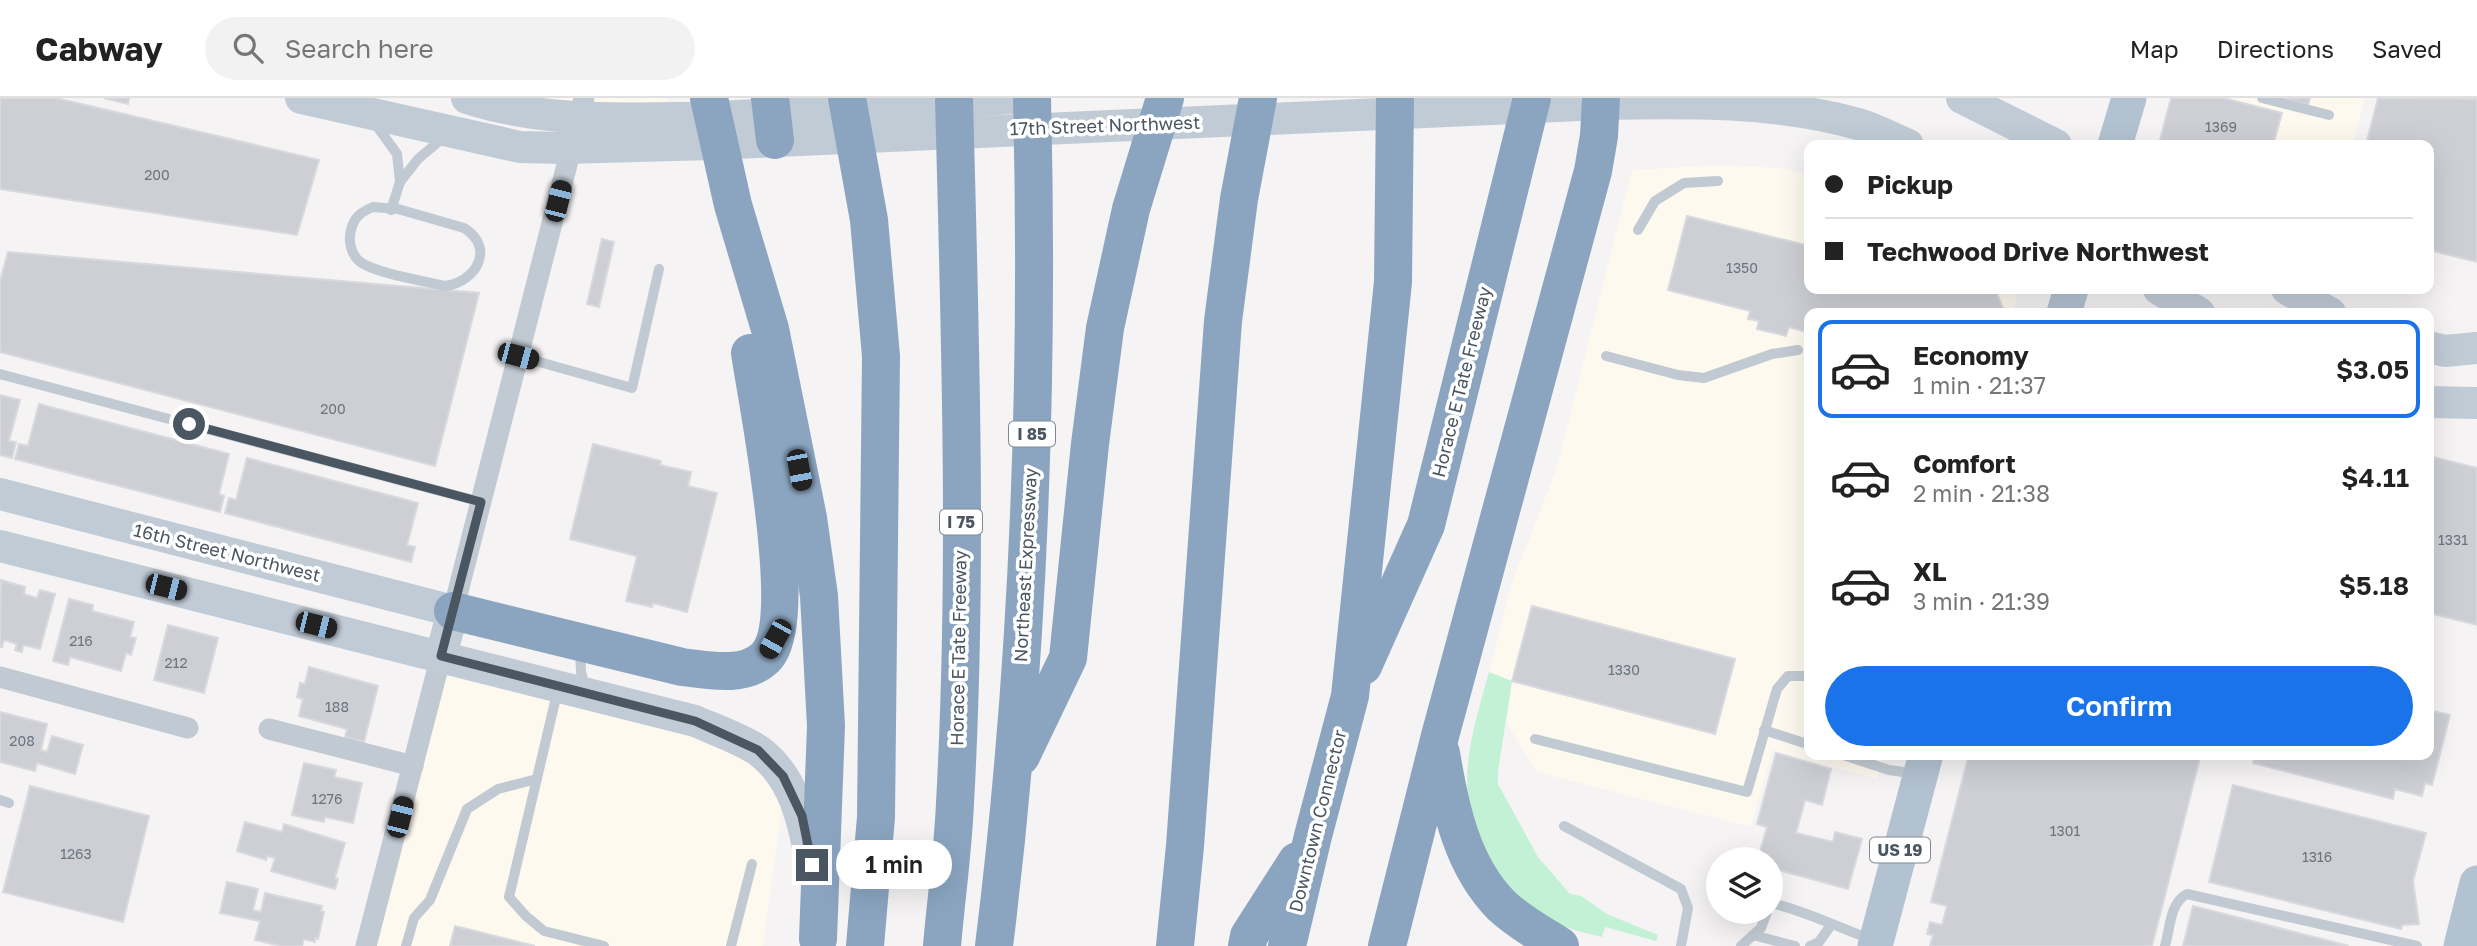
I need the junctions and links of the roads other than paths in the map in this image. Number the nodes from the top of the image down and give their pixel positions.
1 (301, 98) edge
2 (467, 98) edge
3 (584, 98) edge
4 (709, 98) edge
5 (847, 98) edge
6 (954, 98) edge
7 (1014, 98) edge
8 (1032, 98) edge
9 (1165, 98) edge
10 (1258, 98) edge
11 (1395, 98) edge
12 (1532, 98) edge
13 (1962, 98) edge
14 (2129, 98) edge
15 (2262, 98) edge
16 (1600, 100) edge
17 (368, 115) junction
18 (2329, 116) dead end
19 (773, 118) edge
20 (452, 132) junction
21 (1896, 140) edge
22 (2048, 140) edge
23 (2116, 140) edge
24 (1718, 181) dead end
25 (400, 182) junction
26 (733, 205) junction
27 (391, 210) junction
28 (1638, 230) dead end
29 (659, 269) dead end
30 (2167, 294) edge
31 (2296, 294) edge
32 (2191, 308) edge
33 (2321, 308) edge
34 (2434, 348) edge
35 (2477, 348) edge
36 (1798, 350) dead end
37 (518, 356) junction
38 (1606, 356) dead end
39 (0, 374) edge
40 (2434, 402) edge
41 (2477, 403) edge
42 (0, 495) edge
43 (880, 501) junction
44 (481, 502) junction
45 (0, 546) edge
46 (453, 611) junction
47 (580, 642) junction
48 (441, 656) junction
49 (1804, 676) edge
50 (0, 677) edge
51 (573, 689) junction
52 (1350, 696) junction
53 (1436, 720) junction
54 (188, 728) dead end
55 (269, 729) dead end
56 (1764, 730) junction
57 (1535, 739) dead end
58 (1804, 743) edge
59 (1858, 760) edge
60 (1923, 764) edge
61 (413, 766) junction
62 (1014, 770) junction
63 (537, 779) junction
64 (1564, 825) dead end
65 (1313, 836) junction
66 (752, 864) dead end
67 (2477, 883) edge
68 (1783, 906) edge
69 (1762, 924) edge
70 (1831, 925) junction
71 (1753, 935) junction
72 (817, 942) edge
73 (1875, 944) edge
74 (366, 946) edge
75 (406, 946) edge
76 (604, 946) edge
77 (731, 946) edge
78 (865, 946) edge
79 (942, 946) edge
80 (994, 946) edge
81 (1175, 946) edge
82 (1247, 946) edge
83 (1287, 946) edge
84 (1388, 946) edge
85 (1560, 946) edge
86 (1681, 946) edge
87 (1741, 946) edge
88 (1795, 946) edge
89 (1810, 946) edge
90 (2165, 946) edge
91 (2417, 946) edge
92 (2461, 946) edge

1 - 17 main road, 17th Street Northwest
2 - 19 main road, 17th Street Northwest
3 - 37 street
4 - 26 highway
5 - 43 highway
6 - 79 highway, Horace E Tate Freeway / I 75
7 - 19 main road, 17th Street Northwest
8 - 62 highway, Northeast Expressway / I 85
9 - 62 highway
10 - 81 highway
11 - 52 highway
12 - 52 highway, Horace E Tate Freeway
13 - 22 main road
14 - 23 main road
15 - 18 lane
16 - 19 main road, 17th Street Northwest
16 - 21 main road, 17th Street Northwest
16 - 53 highway
16 - 84 highway
17 - 20 main road, 17th Street Northwest
17 - 25 lane
19 - 20 main road, 17th Street Northwest
20 - 25 lane
24 - 28 lane
25 - 27 lane
26 - 47 highway
26 - 72 highway
27 - 27 lane
29 - 37 lane
30 - 32 main road
31 - 33 main road
34 - 35 main road
36 - 38 lane
37 - 44 street
39 - 44 lane
40 - 41 main road
42 - 46 main road, 16th Street Northwest
43 - 72 highway
43 - 78 highway
44 - 46 street
45 - 48 main road
46 - 47 highway
46 - 48 main road
47 - 51 lane
48 - 51 main road
48 - 61 street
49 - 56 lane
50 - 54 street
51 - 63 lane
51 - 72 main road
52 - 65 highway, Downtown Connector
53 - 84 highway
53 - 85 highway
55 - 61 street
56 - 57 lane
56 - 58 lane
59 - 60 lane
60 - 73 main road, US 19
61 - 74 street
62 - 80 highway, Northeast Expressway / I 85
63 - 75 lane
63 - 76 lane
64 - 86 lane
65 - 82 highway
65 - 83 highway, Downtown Connector
66 - 77 lane
67 - 92 main road
68 - 70 lane
69 - 71 lane
70 - 73 lane
70 - 89 lane
71 - 87 lane
71 - 88 lane
90 - 91 lane

